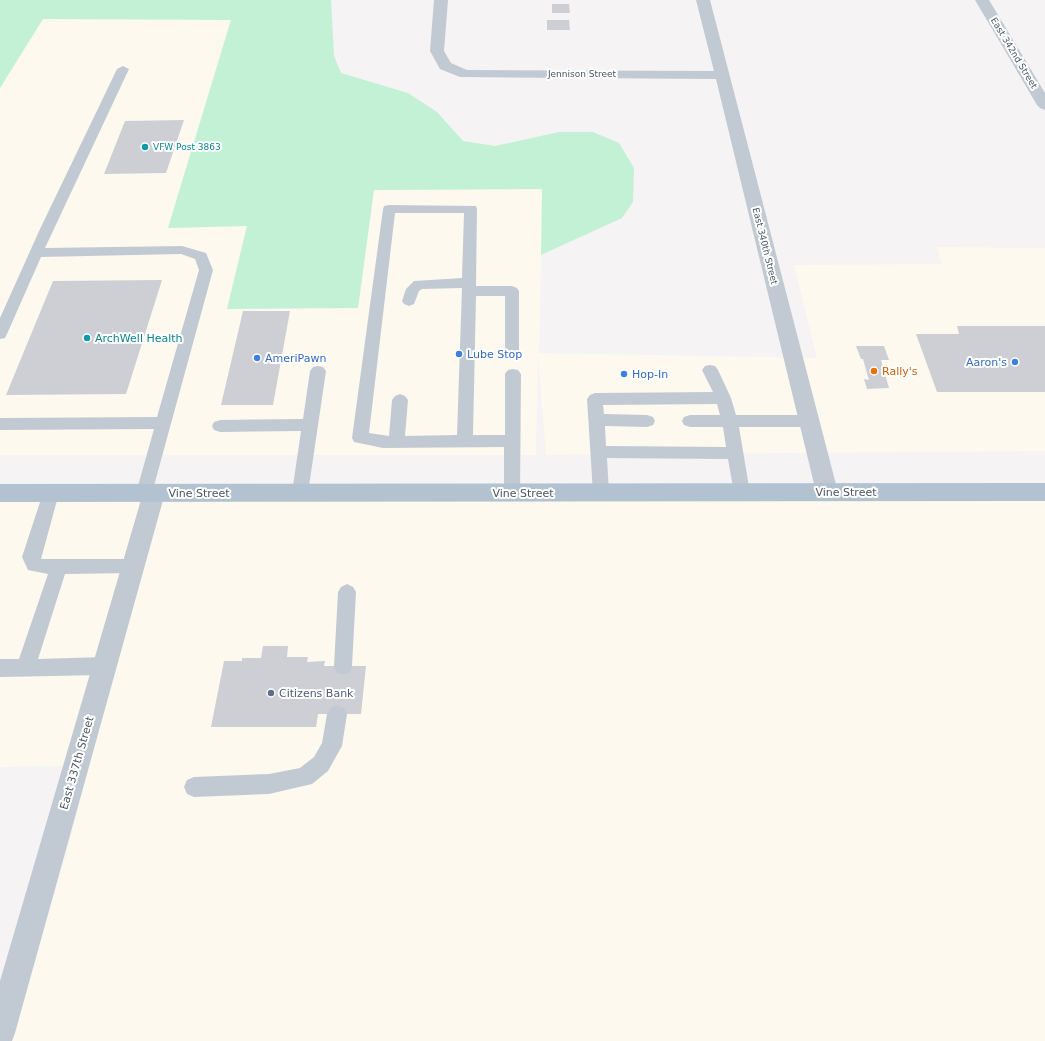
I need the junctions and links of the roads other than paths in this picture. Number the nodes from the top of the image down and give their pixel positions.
1 (441, 0) edge
2 (703, 0) edge
3 (982, 0) edge
4 (124, 69) dead end
5 (721, 75) junction
6 (1045, 105) edge
7 (37, 253) junction
8 (469, 287) junction
9 (409, 301) dead end
10 (0, 334) edge
11 (512, 350) dead end
12 (710, 370) dead end
13 (318, 371) dead end
14 (513, 374) dead end
15 (723, 398) junction
16 (400, 400) dead end
17 (597, 420) junction
18 (647, 421) dead end
19 (690, 421) dead end
20 (730, 421) junction
21 (809, 421) junction
22 (163, 423) junction
23 (0, 424) edge
24 (310, 425) junction
25 (220, 426) dead end
26 (465, 441) junction
27 (512, 441) junction
28 (397, 442) junction
29 (599, 452) junction
30 (735, 453) junction
31 (827, 492) junction
32 (1045, 492) edge
33 (0, 493) edge
34 (51, 493) junction
35 (149, 493) junction
36 (300, 493) junction
37 (512, 493) junction
38 (742, 493) junction
39 (601, 494) junction
40 (133, 566) junction
41 (59, 567) junction
42 (347, 592) dead end
43 (104, 666) junction
44 (343, 666) dead end
45 (26, 667) junction
46 (0, 668) edge
47 (337, 714) dead end
48 (194, 787) dead end
49 (0, 1033) edge

1 - 5 street, Jennison Street
2 - 5 street, East 340th Street
3 - 6 street, East 342nd Street
4 - 7 lane
5 - 21 street, East 340th Street
7 - 10 lane
7 - 22 lane
8 - 9 lane
8 - 11 lane
8 - 26 lane
8 - 28 lane
12 - 15 lane
13 - 24 lane
14 - 27 lane
15 - 17 lane
15 - 20 lane
16 - 28 lane
17 - 18 lane
17 - 29 lane
19 - 20 lane
20 - 21 lane
20 - 30 lane
21 - 31 street, East 340th Street
22 - 23 lane
22 - 35 lane
24 - 25 lane
24 - 36 lane
26 - 27 lane
26 - 28 lane
27 - 37 lane
29 - 30 lane
29 - 39 lane
30 - 38 lane
31 - 32 main road, Vine Street
31 - 38 main road, Vine Street
33 - 34 main road, Vine Street
34 - 35 main road, Vine Street
34 - 41 lane
35 - 36 main road, Vine Street
35 - 40 street, East 337th Street
36 - 37 main road, Vine Street
37 - 39 main road, Vine Street
38 - 39 main road, Vine Street
40 - 41 lane
40 - 43 street, East 337th Street
41 - 45 lane
42 - 44 lane
43 - 45 lane
43 - 49 street, East 337th Street
45 - 46 lane
47 - 48 lane

